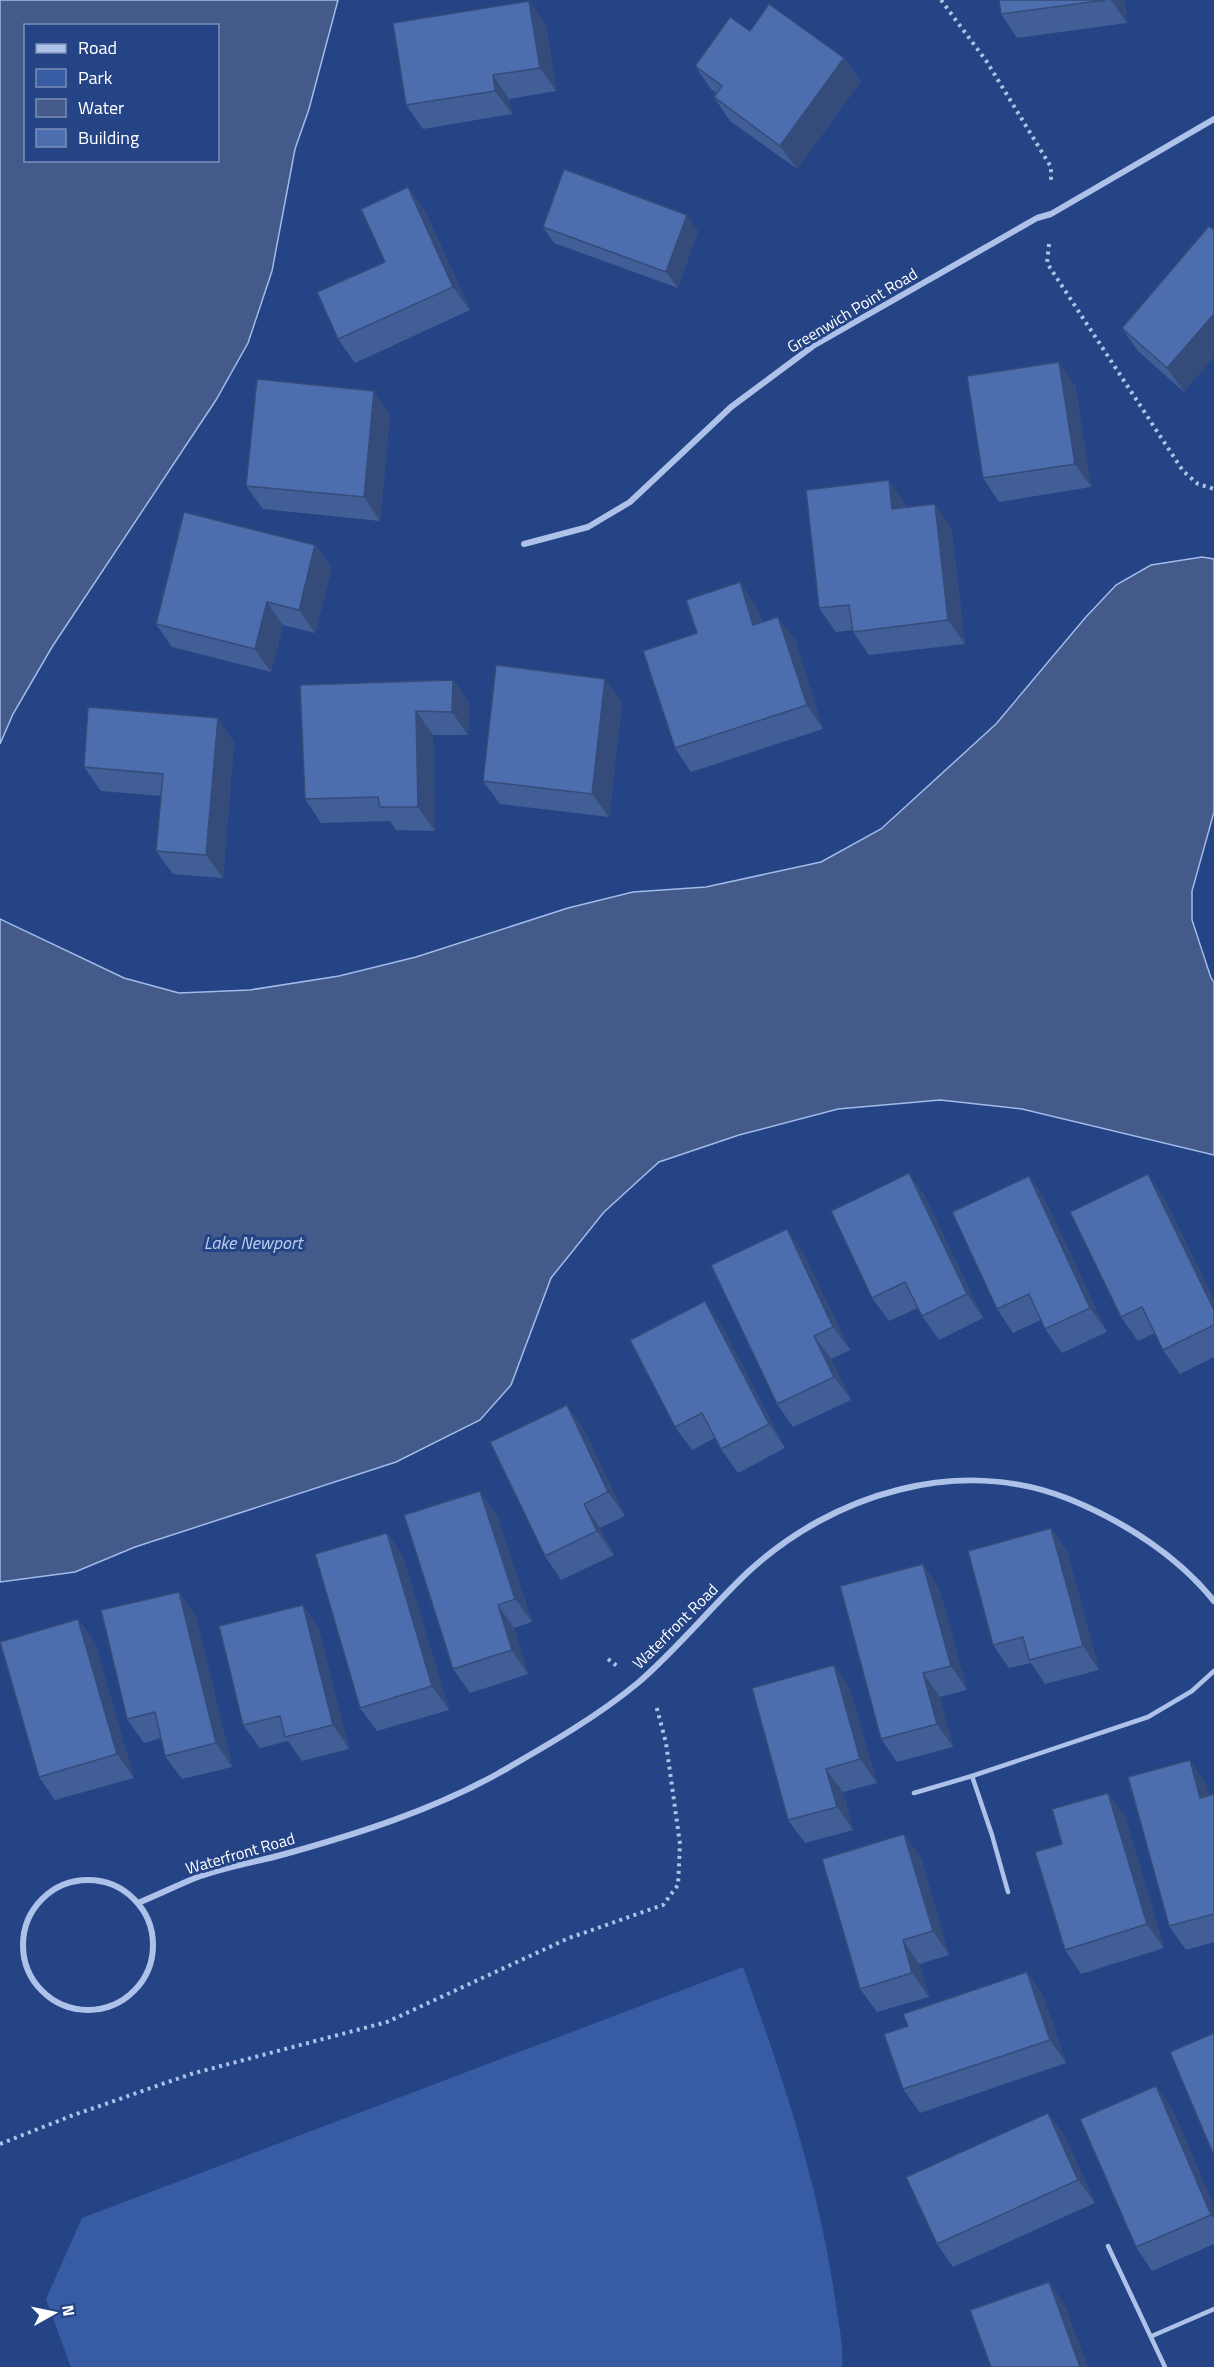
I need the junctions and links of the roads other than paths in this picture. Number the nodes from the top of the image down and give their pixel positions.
1 (1214, 119) edge
2 (524, 543) dead end
3 (1214, 1601) edge
4 (1214, 1671) edge
5 (972, 1776) junction
6 (914, 1793) dead end
7 (1008, 1892) dead end
8 (138, 1903) junction
9 (1108, 2246) dead end
10 (1214, 2309) edge
11 (1152, 2336) junction
12 (1165, 2367) edge

1 - 2 street, Greenwich Point Road
3 - 8 street, Waterfront Road
4 - 5 lane
5 - 6 lane
5 - 7 lane
8 - 8 street
9 - 11 lane
10 - 11 lane
11 - 12 lane

